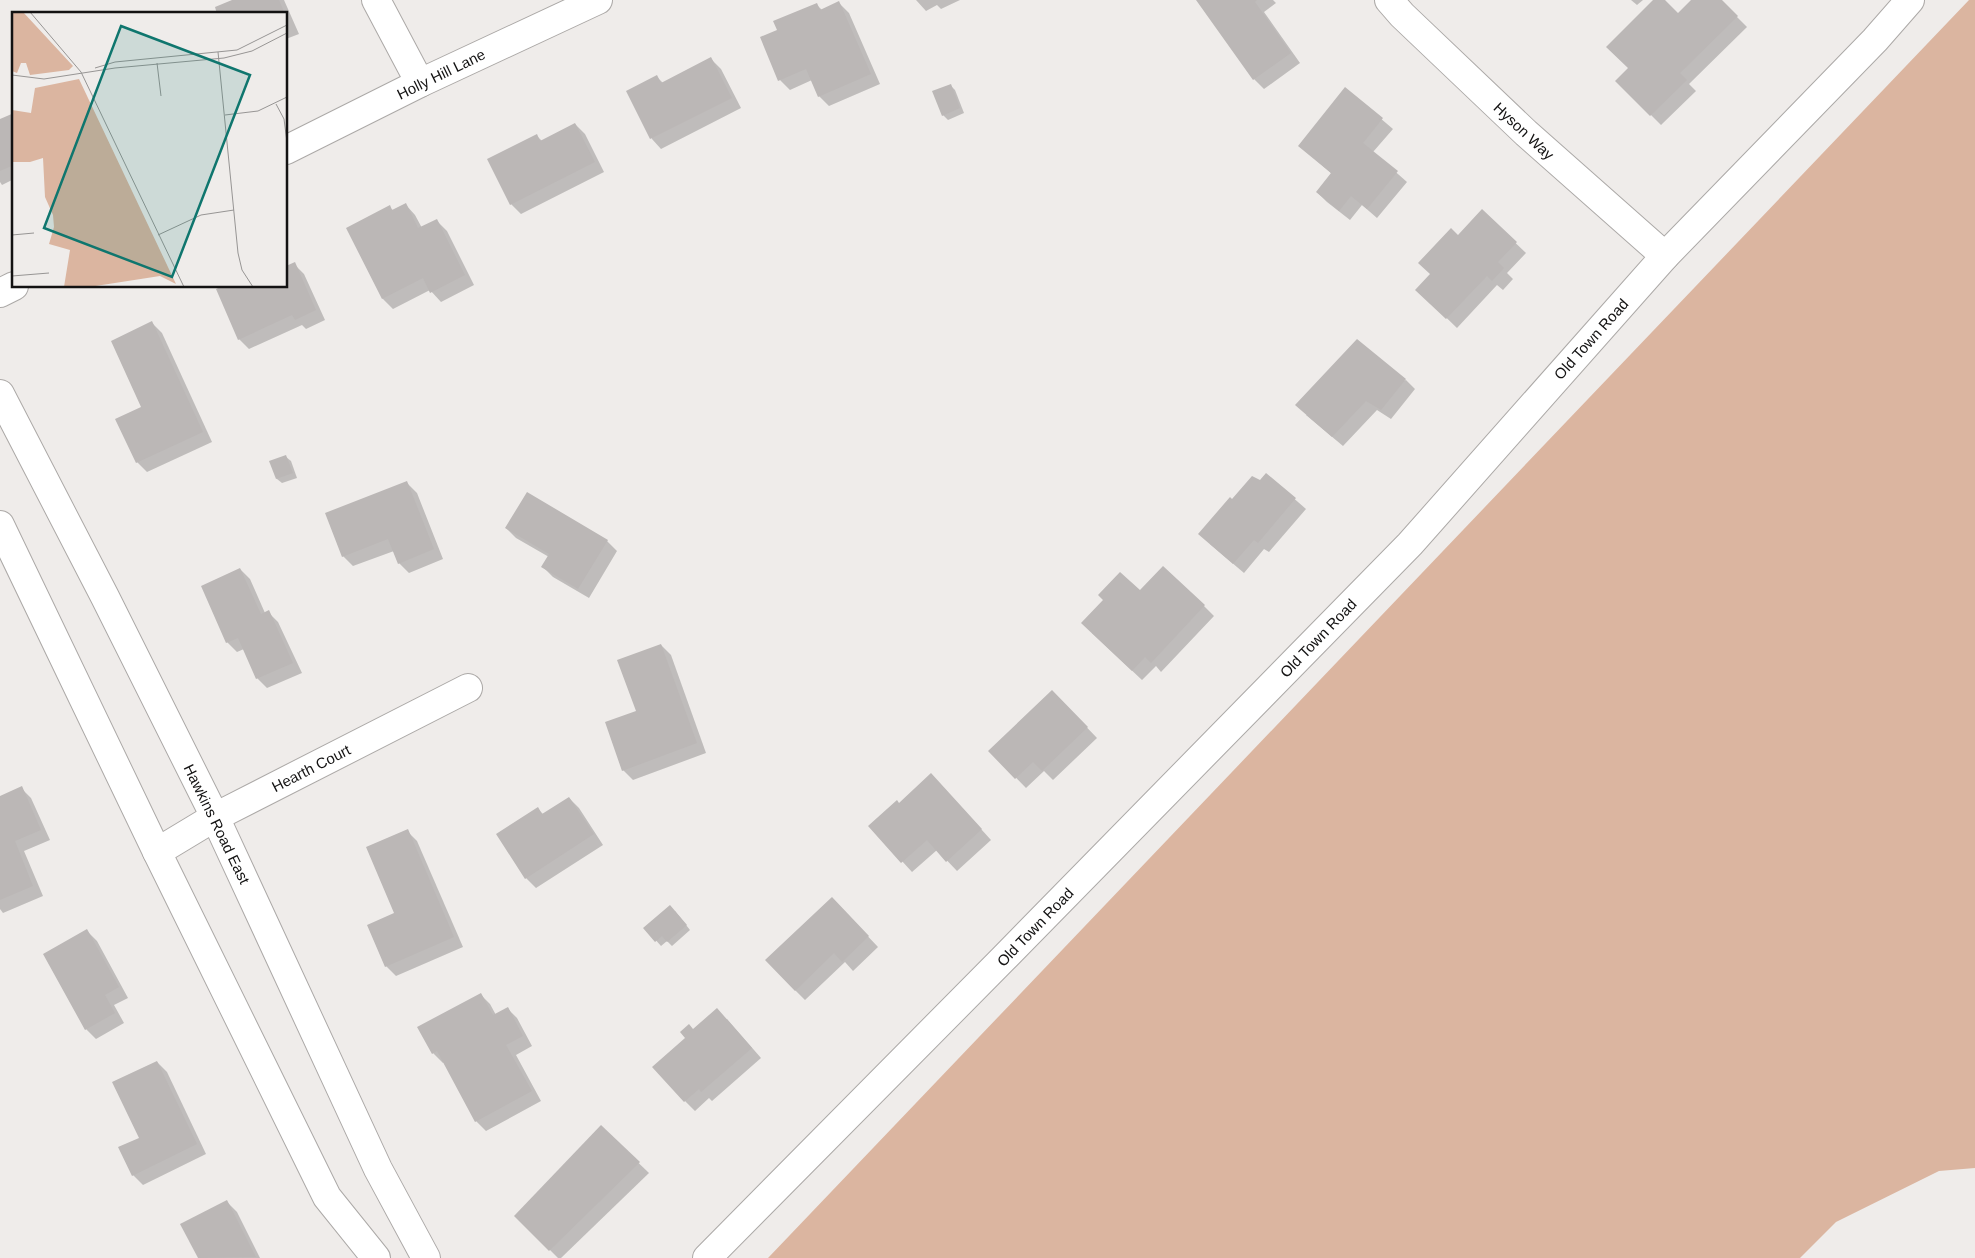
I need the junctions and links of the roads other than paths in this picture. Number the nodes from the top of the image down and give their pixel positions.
1 (376, 0) edge
2 (598, 0) edge
3 (1389, 0) edge
4 (1910, 0) edge
5 (420, 83) junction
6 (288, 149) edge
7 (1665, 256) junction
8 (12, 287) edge
9 (0, 293) edge
10 (0, 394) edge
11 (0, 525) edge
12 (468, 688) dead end
13 (215, 817) junction
14 (157, 852) junction
15 (376, 1258) edge
16 (426, 1258) edge
17 (707, 1258) edge

1 - 5 street
2 - 5 street, Holly Hill Lane
3 - 7 street, Hyson Way
4 - 7 street, Old Town Road
5 - 6 street, Holly Hill Lane
7 - 17 street, Old Town Road
8 - 9 street
10 - 13 street, Hawkins Road East
11 - 14 street
12 - 13 street, Hearth Court
13 - 14 street, Hearth Court
13 - 16 street, Hawkins Road East
14 - 15 street

